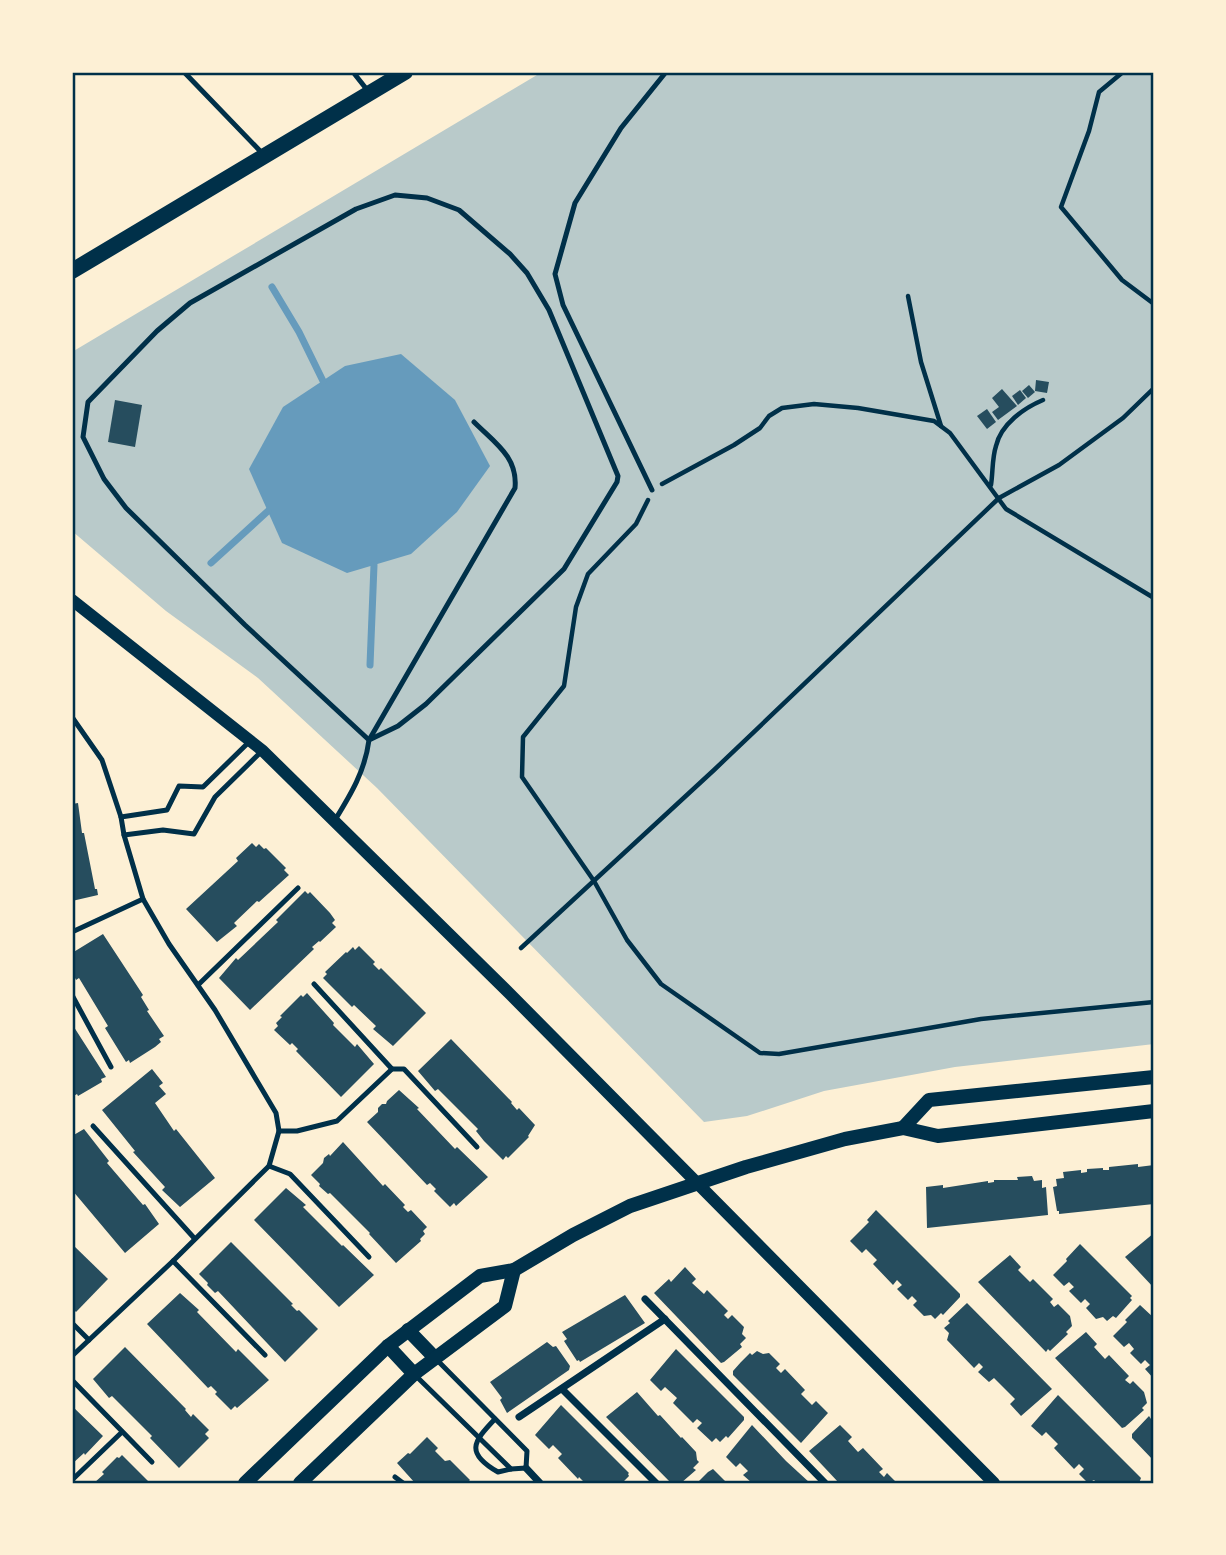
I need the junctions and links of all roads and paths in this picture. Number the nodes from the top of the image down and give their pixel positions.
1 (184, 72) edge
2 (353, 72) edge
3 (405, 72) edge
4 (666, 72) edge
5 (1123, 72) edge
6 (370, 93) junction
7 (265, 156) junction
8 (72, 271) edge
9 (908, 296) dead end
10 (1154, 304) edge
11 (1154, 388) edge
12 (1043, 400) dead end
13 (474, 422) dead end
14 (941, 427) junction
15 (991, 486) junction
16 (652, 490) junction
17 (999, 498) junction
18 (1154, 598) edge
19 (72, 600) edge
20 (72, 717) edge
21 (369, 740) junction
22 (250, 741) junction
23 (263, 751) junction
24 (121, 817) junction
25 (335, 820) junction
26 (124, 835) junction
27 (594, 881) junction
28 (298, 888) dead end
29 (143, 899) junction
30 (72, 932) edge
31 (521, 948) dead end
32 (314, 984) dead end
33 (198, 985) junction
34 (72, 995) edge
35 (1154, 1002) edge
36 (111, 1067) dead end
37 (392, 1069) junction
38 (1154, 1077) edge
39 (1154, 1111) edge
40 (93, 1126) dead end
41 (903, 1128) junction
42 (279, 1131) junction
43 (477, 1147) dead end
44 (269, 1166) junction
45 (695, 1183) junction
46 (195, 1239) junction
47 (369, 1257) dead end
48 (173, 1261) junction
49 (514, 1270) junction
50 (645, 1298) dead end
51 (665, 1319) junction
52 (72, 1323) edge
53 (408, 1330) junction
54 (89, 1340) junction
55 (388, 1346) junction
56 (265, 1355) dead end
57 (72, 1356) edge
58 (435, 1358) junction
59 (414, 1374) junction
60 (72, 1380) edge
61 (562, 1389) junction
62 (519, 1417) dead end
63 (495, 1419) junction
64 (122, 1432) junction
65 (478, 1436) junction
66 (152, 1462) dead end
67 (526, 1468) junction
68 (511, 1469) junction
69 (395, 1476) dead end
70 (72, 1480) edge
71 (245, 1483) edge
72 (300, 1483) edge
73 (403, 1483) edge
74 (540, 1483) edge
75 (656, 1483) edge
76 (825, 1483) edge
77 (994, 1483) edge

1 - 7 lane
2 - 6 lane
3 - 6 main road
4 - 16 lane
5 - 10 path
6 - 7 main road
7 - 8 main road
9 - 14 path
11 - 17 path
12 - 15 path
13 - 21 lane
14 - 15 path
14 - 16 path
15 - 17 path
16 - 27 path
17 - 18 path
17 - 27 path
19 - 22 street
20 - 24 lane
21 - 21 lane
21 - 25 lane
22 - 23 street
22 - 24 lane
23 - 25 street
23 - 26 lane
24 - 26 lane
25 - 45 street
26 - 29 lane
27 - 31 path
27 - 35 path
28 - 33 lane
29 - 30 lane
29 - 33 lane
32 - 37 lane
33 - 42 lane
34 - 36 lane
37 - 42 lane
37 - 43 lane
38 - 41 main road
39 - 41 main road
40 - 46 lane
41 - 45 main road
42 - 44 lane
44 - 46 lane
44 - 47 lane
45 - 49 main road
45 - 77 street
46 - 48 lane
48 - 54 lane
48 - 56 lane
49 - 53 main road
49 - 58 main road
50 - 51 street
51 - 61 street
51 - 76 street
52 - 54 lane
53 - 55 main road
53 - 58 main road
54 - 57 lane
55 - 59 main road
55 - 71 main road
58 - 59 main road
58 - 63 lane
59 - 65 lane
59 - 72 main road
60 - 64 lane
61 - 62 street
61 - 75 street
63 - 65 lane
63 - 67 lane
64 - 66 lane
64 - 70 lane
65 - 68 lane
65 - 68 lane
67 - 68 lane
67 - 74 street
69 - 73 lane

